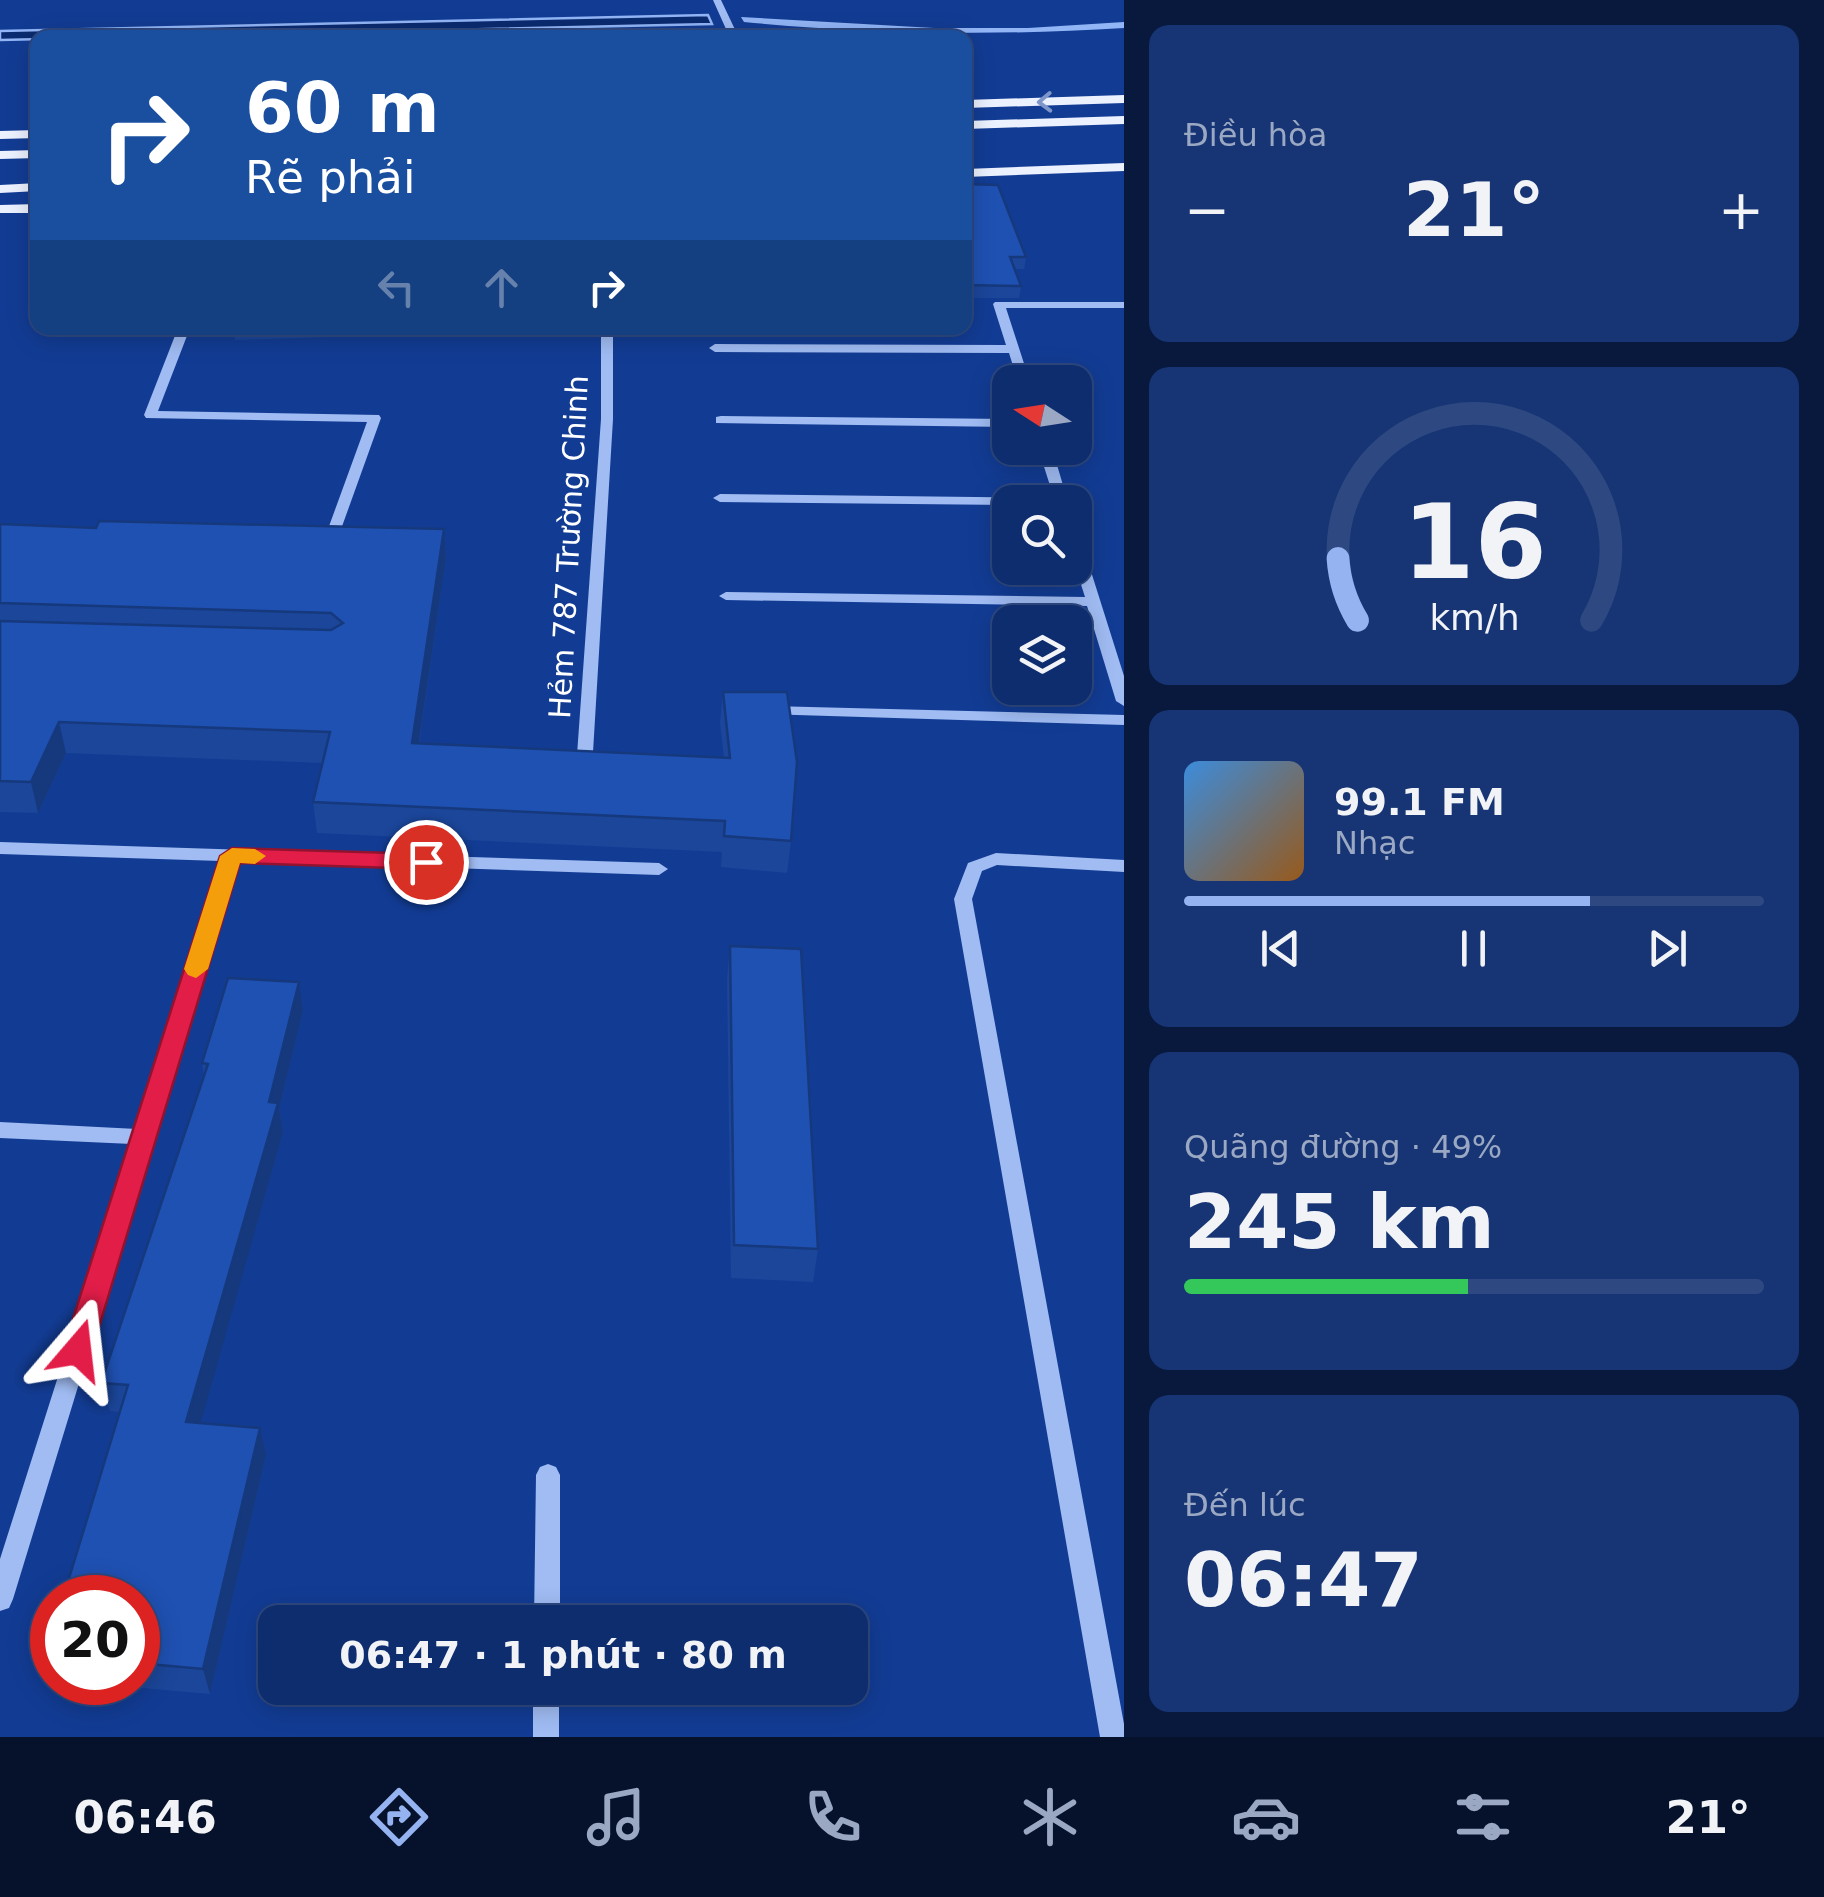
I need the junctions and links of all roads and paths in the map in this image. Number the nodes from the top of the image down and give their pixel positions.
1 (717, 0) edge
2 (731, 30) edge
3 (1124, 99) edge
4 (972, 104) edge
5 (1124, 120) edge
6 (972, 125) edge
7 (30, 134) edge
8 (0, 135) edge
9 (1124, 153) edge
10 (30, 154) edge
11 (0, 155) edge
12 (972, 158) edge
13 (1124, 167) edge
14 (972, 173) edge
15 (0, 188) edge
16 (30, 188) edge
17 (30, 208) edge
18 (0, 209) edge
19 (1124, 304) edge
20 (181, 335) edge
21 (606, 335) edge
22 (715, 348) dead end
23 (1014, 350) junction
24 (1019, 365) edge
25 (720, 420) dead end
26 (992, 423) edge
27 (720, 498) dead end
28 (992, 501) edge
29 (335, 530) edge
30 (1089, 585) edge
31 (726, 596) dead end
32 (1094, 602) junction
33 (1124, 701) edge
34 (756, 710) edge
35 (1124, 720) edge
36 (584, 769) edge
37 (0, 848) edge
38 (232, 856) junction
39 (1124, 866) edge
40 (659, 869) dead end
41 (0, 1130) edge
42 (144, 1137) junction
43 (548, 1475) dead end
44 (0, 1599) edge
45 (547, 1605) edge
46 (546, 1705) edge
47 (546, 1737) edge
48 (1113, 1737) edge

1 - 2 street
3 -> 4 main road
5 - 6 main road
7 - 8 main road
9 - 12 main road
10 - 11 main road
13 - 14 main road
15 - 16 main road
17 - 18 main road
19 - 23 street
20 - 29 street
21 - 36 street, Hẻm 787 Trường Chinh
22 - 23 street
23 - 24 street
25 - 26 street
27 - 28 street
30 - 32 street
31 - 32 street
32 - 33 street
34 - 35 street
37 - 38 street
38 - 40 street
38 - 42 street
39 - 48 street
41 - 42 street
42 - 44 street
43 - 45 street
46 - 47 street

